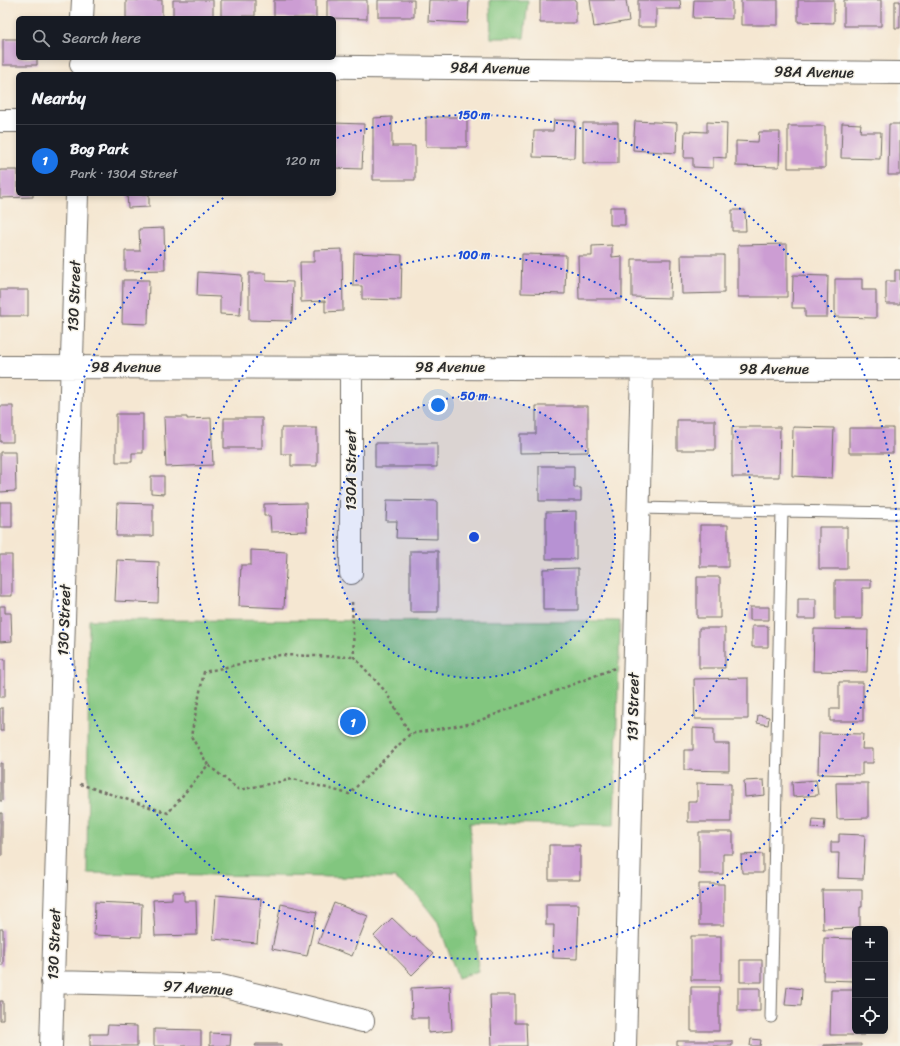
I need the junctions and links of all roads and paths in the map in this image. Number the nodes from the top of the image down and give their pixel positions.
1 (83, 0) edge
2 (82, 16) edge
3 (81, 65) edge
4 (900, 73) edge
5 (0, 121) edge
6 (16, 121) edge
7 (77, 196) edge
8 (71, 366) junction
9 (0, 367) edge
10 (351, 368) junction
11 (642, 369) junction
12 (900, 369) edge
13 (638, 508) junction
14 (782, 511) junction
15 (900, 513) edge
16 (351, 572) dead end
17 (352, 602) dead end
18 (354, 657) junction
19 (621, 666) dead end
20 (410, 734) junction
21 (208, 765) junction
22 (80, 784) dead end
23 (52, 982) junction
24 (771, 1017) dead end
25 (363, 1021) dead end
26 (50, 1046) edge
27 (625, 1046) edge

1 - 2 street
3 - 4 street, 98A Avenue
5 - 6 street
7 - 8 street, 130 Street
8 - 9 street, 98 Avenue
8 - 10 street, 98 Avenue
8 - 23 street, 130 Street
10 - 11 street, 98 Avenue
10 - 16 street, 130A Street
11 - 12 street, 98 Avenue
11 - 13 street, 131 Street
13 - 14 lane
13 - 27 street, 131 Street
14 - 15 lane
14 - 24 lane
17 - 18 path
18 - 20 path
18 - 21 path
19 - 20 path
20 - 21 path
21 - 22 path
23 - 25 street, 97 Avenue
23 - 26 street, 130 Street

